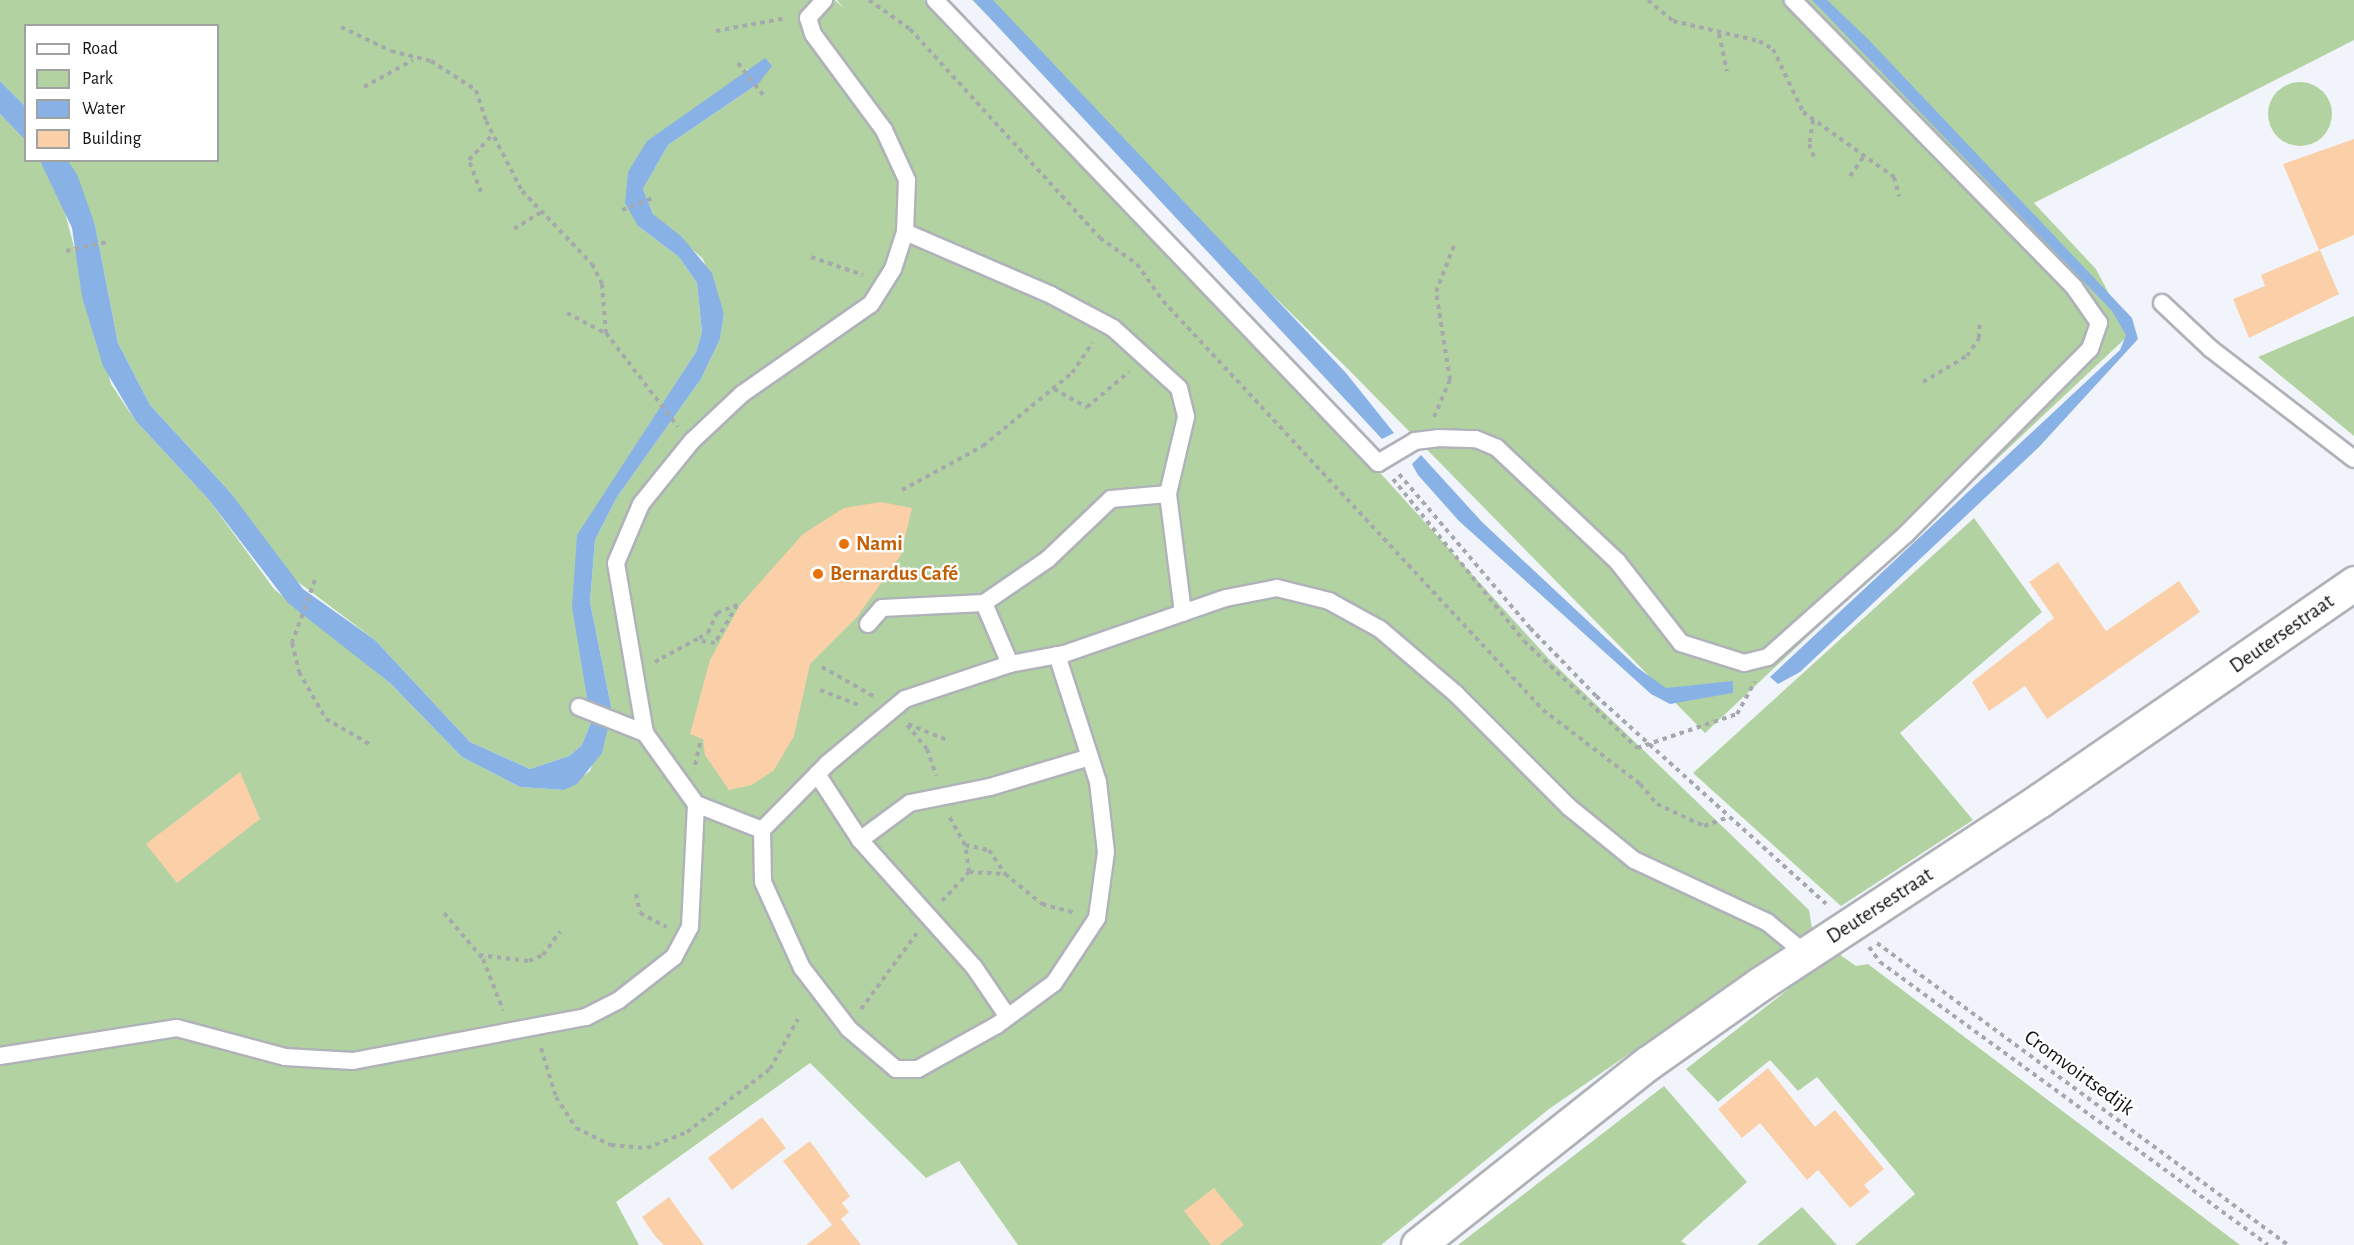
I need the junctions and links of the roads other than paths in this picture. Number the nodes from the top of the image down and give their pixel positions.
1 (824, 0) edge
2 (935, 0) edge
3 (1793, 0) edge
4 (905, 232) junction
5 (2162, 303) dead end
6 (2354, 459) edge
7 (1167, 494) junction
8 (2354, 583) edge
9 (984, 603) junction
10 (1183, 613) junction
11 (868, 624) dead end
12 (1057, 655) junction
13 (1010, 664) junction
14 (579, 707) dead end
15 (645, 733) junction
16 (1090, 757) junction
17 (817, 774) junction
18 (696, 804) junction
19 (762, 830) junction
20 (860, 840) junction
21 (1806, 954) junction
22 (1008, 1017) junction
23 (0, 1056) edge
24 (1418, 1245) edge

1 - 4 lane
2 - 3 lane
4 - 7 lane
4 - 15 lane
5 - 6 lane
7 - 9 lane
7 - 10 lane
8 - 21 street, Deutersestraat
9 - 11 lane
9 - 13 lane
10 - 12 lane
10 - 21 lane
12 - 13 lane
12 - 16 lane
13 - 17 lane
14 - 15 lane
15 - 18 lane
16 - 20 lane
16 - 22 lane
17 - 19 lane
17 - 20 lane
18 - 19 lane
18 - 23 lane
19 - 22 lane
20 - 22 lane
21 - 24 street, Deutersestraat

